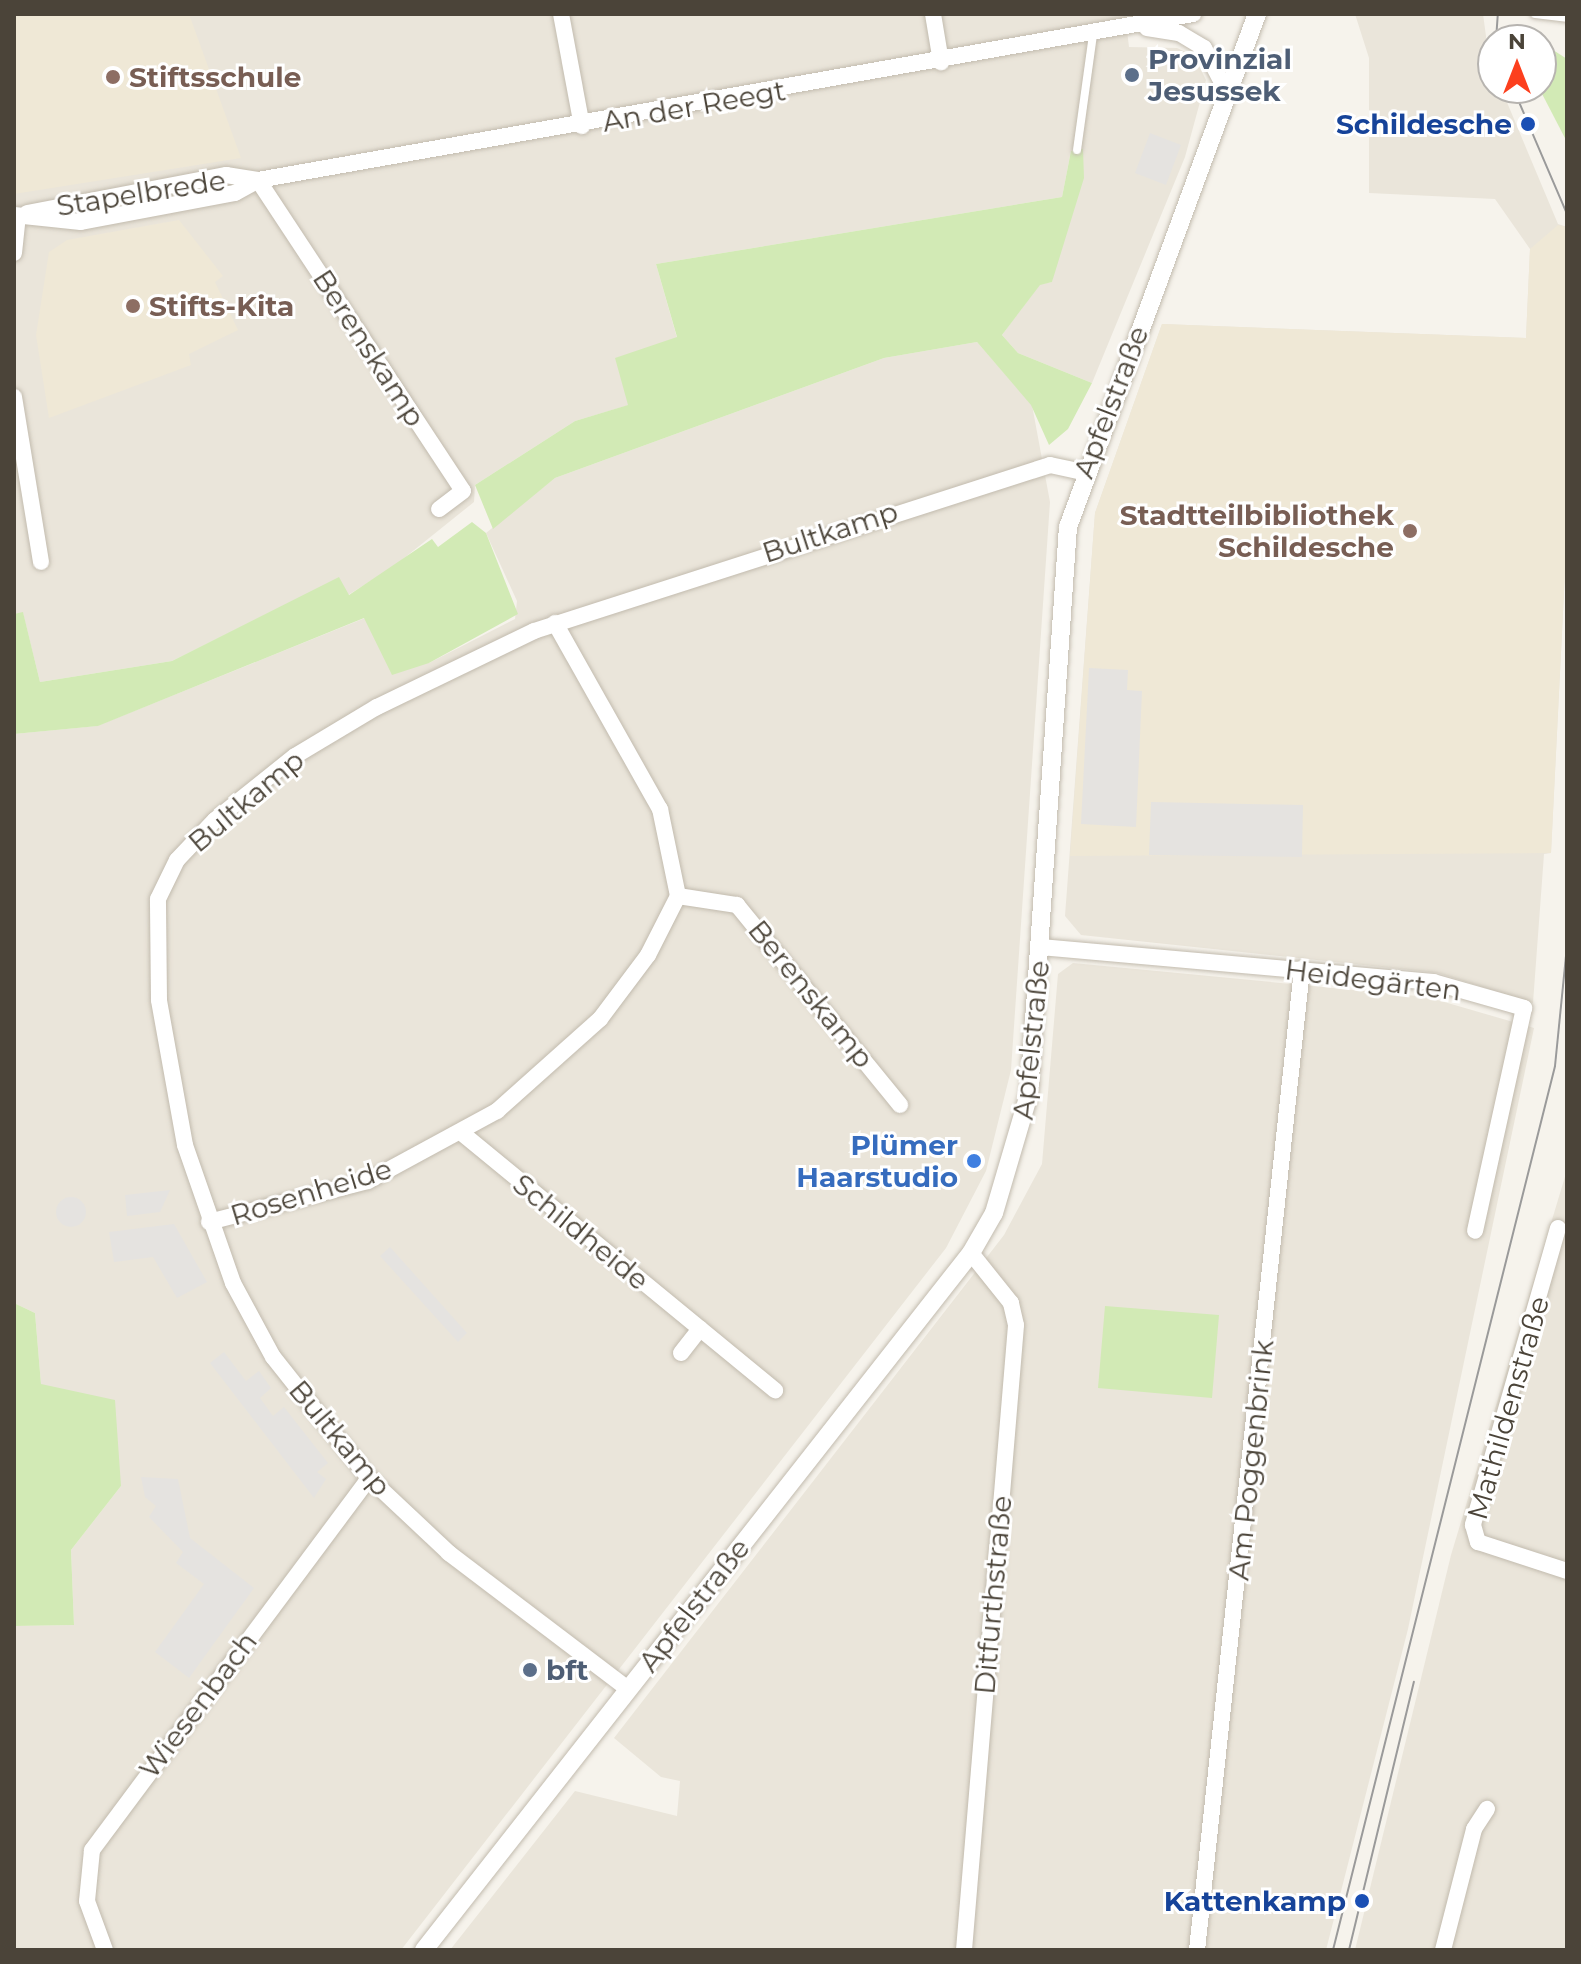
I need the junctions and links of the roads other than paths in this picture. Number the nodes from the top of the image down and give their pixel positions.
1 (561, 14) edge
2 (933, 14) edge
3 (1193, 14) edge
4 (1257, 14) edge
5 (1535, 14) edge
6 (1567, 18) edge
7 (1129, 26) junction
8 (1093, 34) junction
9 (941, 62) junction
10 (1228, 94) junction
11 (582, 126) junction
12 (1077, 150) dead end
13 (258, 180) junction
14 (16, 215) edge
15 (14, 253) edge
16 (14, 397) edge
17 (1083, 472) junction
18 (439, 509) dead end
19 (41, 562) dead end
20 (555, 623) junction
21 (678, 896) junction
22 (1040, 947) junction
23 (1302, 969) junction
24 (900, 1105) dead end
25 (463, 1134) junction
26 (209, 1222) junction
27 (1558, 1228) dead end
28 (1475, 1231) dead end
29 (971, 1253) junction
30 (700, 1329) junction
31 (681, 1353) dead end
32 (775, 1390) dead end
33 (369, 1478) junction
34 (1567, 1571) edge
35 (628, 1689) junction
36 (1487, 1809) dead end
37 (105, 1950) edge
38 (424, 1950) edge
39 (964, 1950) edge
40 (1197, 1950) edge
41 (1443, 1950) edge

1 - 11 street
2 - 9 street
3 - 7 street, An der Reegt
4 - 10 street, Apfelstraße
5 - 6 lane
7 - 8 street, An der Reegt
7 - 10 street, An der Reegt
8 - 9 street, An der Reegt
8 - 12 lane
9 - 11 street, An der Reegt
10 - 17 street, Apfelstraße
11 - 13 street, An der Reegt
13 - 14 street, Stapelbrede
13 - 18 street, Berenskamp
14 - 15 street
16 - 19 street
17 - 20 street, Bultkamp
17 - 22 street, Apfelstraße
20 - 21 street
20 - 26 street, Bultkamp
21 - 24 street, Berenskamp
21 - 25 street, Rosenheide
22 - 23 street, Heidegärten
22 - 29 street, Apfelstraße
23 - 28 street, Heidegärten
23 - 40 street, Am Poggenbrink
25 - 26 street, Rosenheide
25 - 30 street, Schildheide
26 - 33 street, Bultkamp
27 - 34 street, Mathildenstraße
29 - 35 street, Apfelstraße
29 - 39 street, Ditfurthstraße
30 - 31 street
30 - 32 street, Schildheide
33 - 35 street, Bultkamp
33 - 37 street, Wiesenbach
35 - 38 street, Apfelstraße
36 - 41 street

